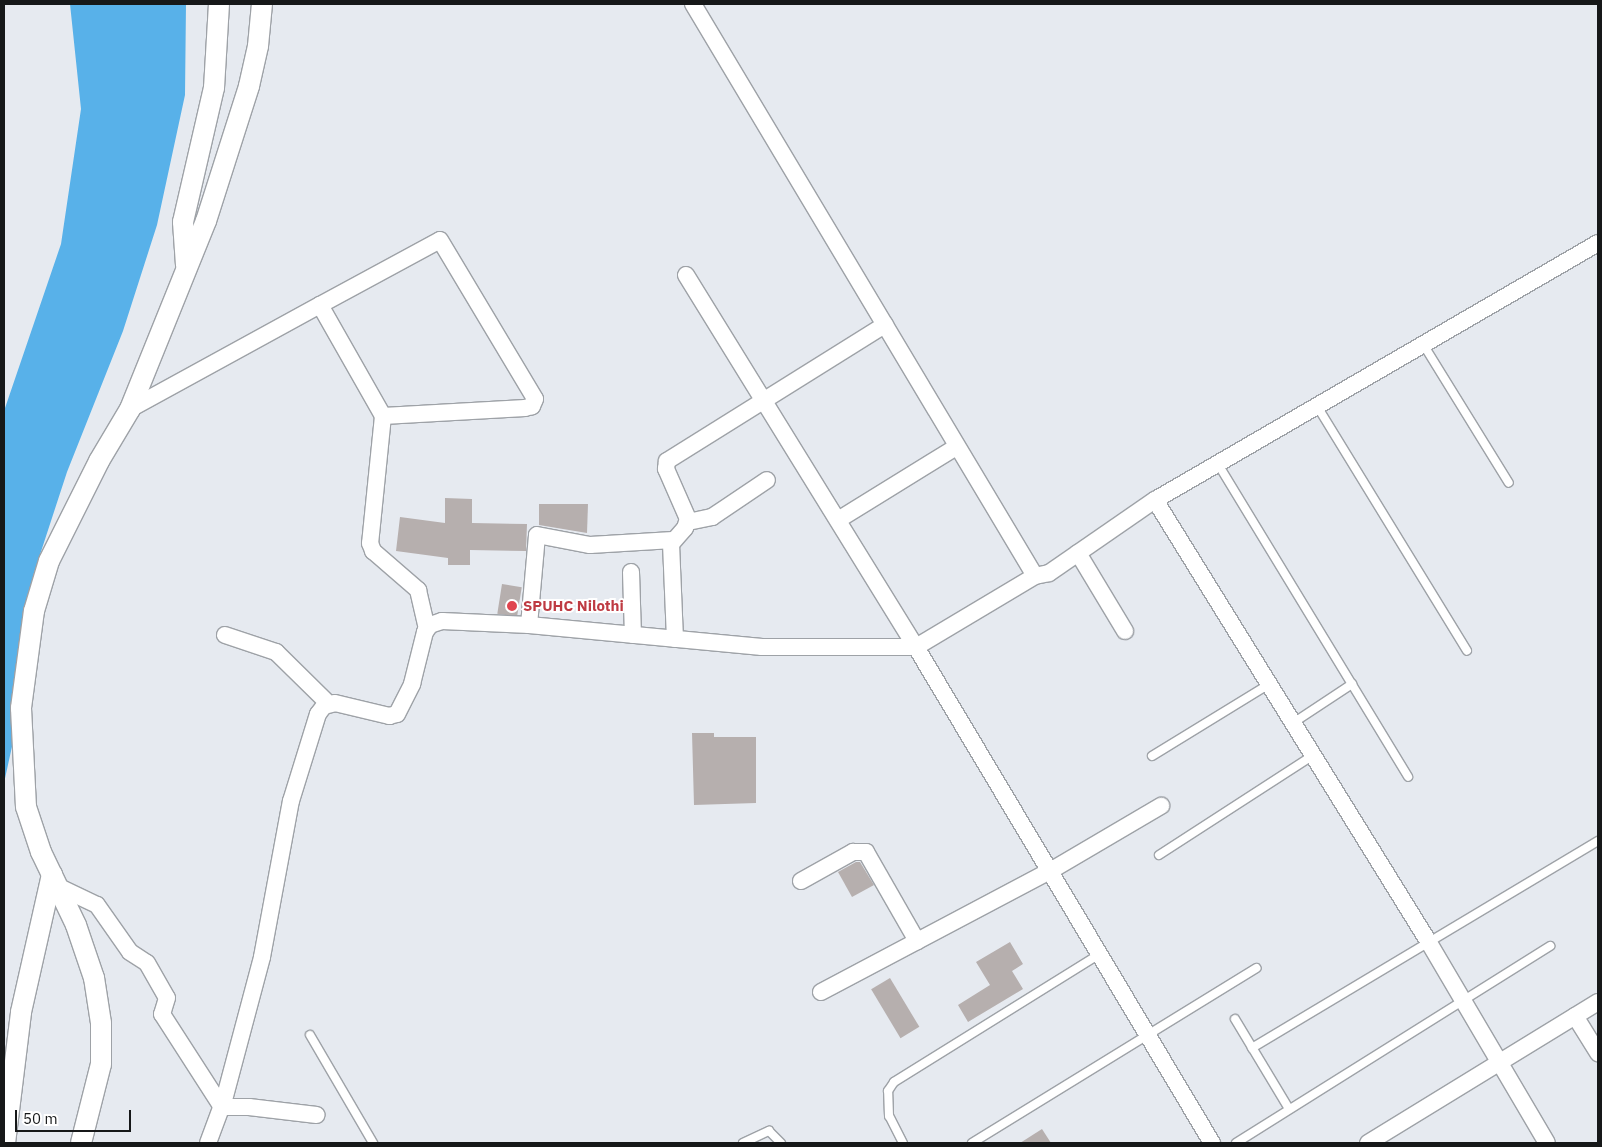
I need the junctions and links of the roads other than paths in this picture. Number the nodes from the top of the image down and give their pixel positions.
1 (220, 4) edge
2 (262, 4) edge
3 (693, 4) edge
4 (1598, 244) edge
5 (186, 269) junction
6 (686, 275) dead end
7 (320, 305) junction
8 (885, 325) junction
9 (1423, 344) junction
10 (764, 401) junction
11 (1317, 406) junction
12 (130, 408) junction
13 (383, 416) junction
14 (956, 446) junction
15 (1218, 464) junction
16 (766, 480) dead end
17 (1509, 483) dead end
18 (1155, 500) junction
19 (838, 520) junction
20 (688, 522) junction
21 (673, 540) junction
22 (1078, 553) junction
23 (630, 572) dead end
24 (1035, 576) junction
25 (529, 625) junction
26 (427, 628) junction
27 (1125, 631) dead end
28 (225, 635) dead end
29 (633, 636) junction
30 (675, 639) junction
31 (916, 647) junction
32 (1467, 651) dead end
33 (1352, 684) junction
34 (1268, 685) junction
35 (329, 704) junction
36 (1292, 724) junction
37 (1152, 756) dead end
38 (1312, 756) junction
39 (1408, 777) dead end
40 (1161, 806) dead end
41 (1598, 841) edge
42 (1159, 855) dead end
43 (1050, 871) junction
44 (54, 880) junction
45 (801, 881) dead end
46 (917, 941) junction
47 (1428, 941) junction
48 (1550, 946) dead end
49 (1100, 954) junction
50 (1256, 968) dead end
51 (821, 992) dead end
52 (1462, 1000) junction
53 (1598, 1002) edge
54 (1575, 1016) junction
55 (1235, 1020) dead end
56 (1148, 1034) junction
57 (310, 1035) dead end
58 (1252, 1048) junction
59 (1598, 1053) edge
60 (1499, 1062) junction
61 (222, 1108) junction
62 (1289, 1109) junction
63 (317, 1115) dead end
64 (5, 1143) edge
65 (81, 1143) edge
66 (208, 1143) edge
67 (373, 1143) edge
68 (743, 1143) edge
69 (781, 1143) edge
70 (903, 1143) edge
71 (972, 1143) edge
72 (1212, 1143) edge
73 (1236, 1143) edge
74 (1368, 1143) edge
75 (1547, 1143) edge

1 - 5 street
2 - 5 street
3 - 8 street
4 - 9 street
5 - 12 street
6 - 10 street
7 - 12 street
7 - 13 street
7 - 13 street
8 - 10 street
8 - 14 street
9 - 11 street
9 - 17 lane
10 - 19 street
10 - 20 street
11 - 15 street
11 - 32 lane
12 - 44 street
13 - 26 street
14 - 19 street
14 - 24 street
15 - 18 street
15 - 33 lane
16 - 20 street
18 - 22 street
18 - 34 street
19 - 31 street
20 - 21 street
21 - 25 street
21 - 30 street
22 - 24 street
22 - 27 street
23 - 29 street
24 - 31 street
25 - 26 street
25 - 29 street
26 - 35 street
28 - 35 street
29 - 30 street
30 - 31 street
31 - 43 street
33 - 36 lane
33 - 39 lane
34 - 36 street
34 - 37 lane
35 - 61 street
36 - 38 street
38 - 42 lane
38 - 47 street
40 - 43 street
41 - 47 lane
43 - 46 street
43 - 49 street
44 - 61 street
44 - 64 street
44 - 65 street
45 - 46 street
46 - 51 street
47 - 52 street
47 - 58 lane
48 - 52 lane
49 - 56 street
49 - 70 lane
50 - 56 lane
52 - 60 street
52 - 62 lane
53 - 54 street
54 - 59 street
54 - 60 street
55 - 58 lane
56 - 71 lane
56 - 72 street
57 - 67 lane
58 - 62 lane
60 - 74 street
60 - 75 street
61 - 63 street
61 - 66 street
62 - 73 lane
68 - 69 lane

